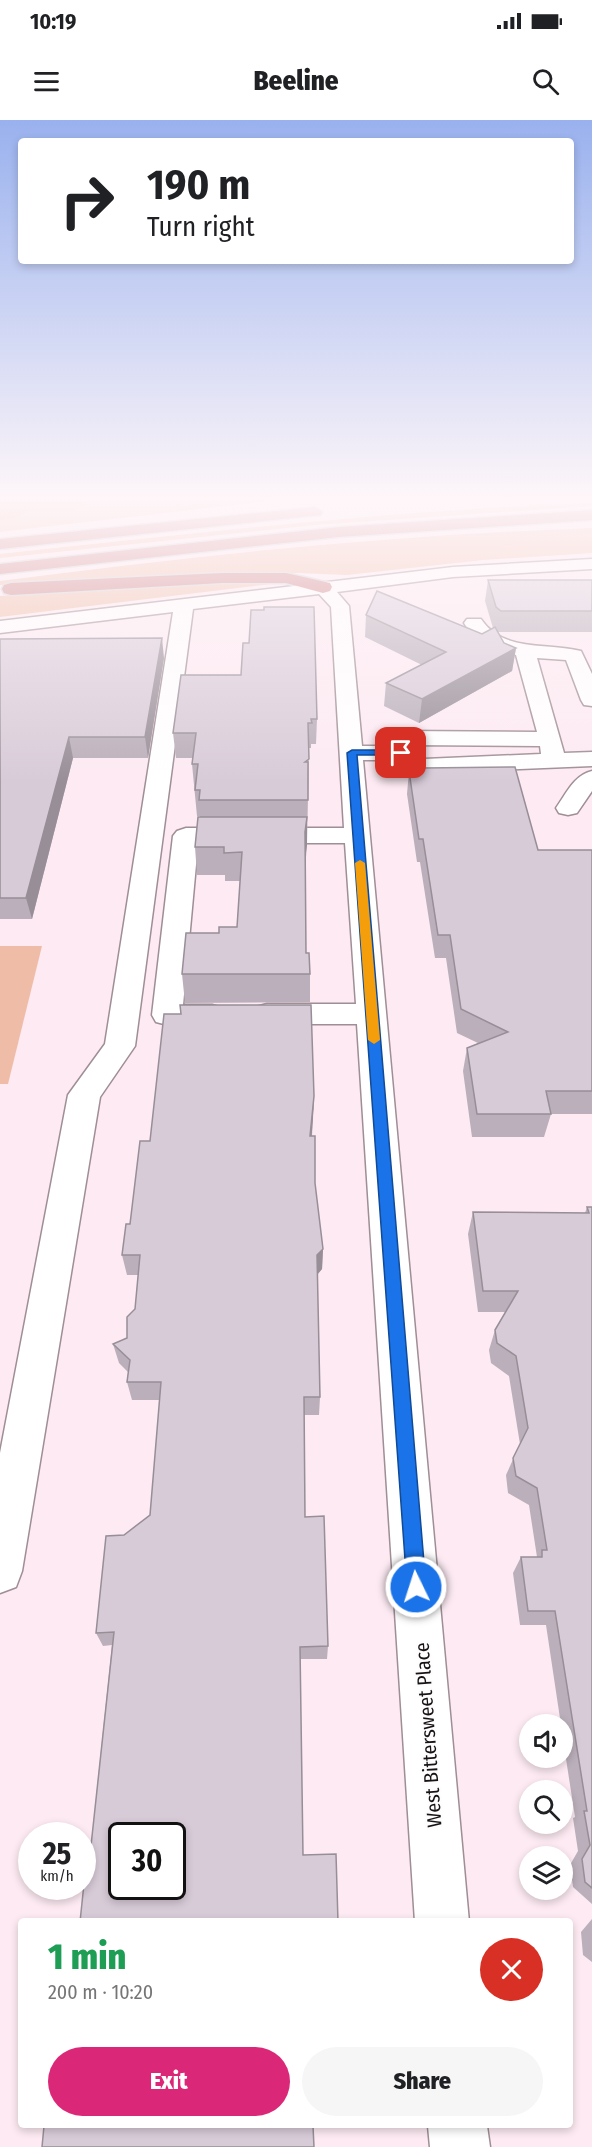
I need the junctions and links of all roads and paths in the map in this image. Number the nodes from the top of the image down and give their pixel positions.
1 (269, 594) edge
2 (329, 594) edge
3 (463, 594) edge
4 (184, 604) junction
5 (0, 627) edge
6 (525, 651) junction
7 (592, 700) edge
8 (550, 739) junction
9 (352, 753) junction
10 (592, 759) edge
11 (410, 760) junction
12 (554, 762) junction
13 (592, 778) edge
14 (592, 808) edge
15 (358, 835) junction
16 (372, 1014) junction
17 (0, 1571) edge
18 (442, 1918) edge
19 (458, 2128) edge
20 (460, 2147) edge

1 - 4 street
2 - 9 street, West Bittersweet Place
3 - 6 street
4 - 5 street
4 - 17 street
6 - 7 street
6 - 8 street
8 - 11 street
8 - 12 street
9 - 11 street
9 - 15 street, West Bittersweet Place
10 - 12 street
11 - 12 street
13 - 14 street
15 - 16 street, West Bittersweet Place
15 - 16 street
16 - 18 street, West Bittersweet Place
19 - 20 street

